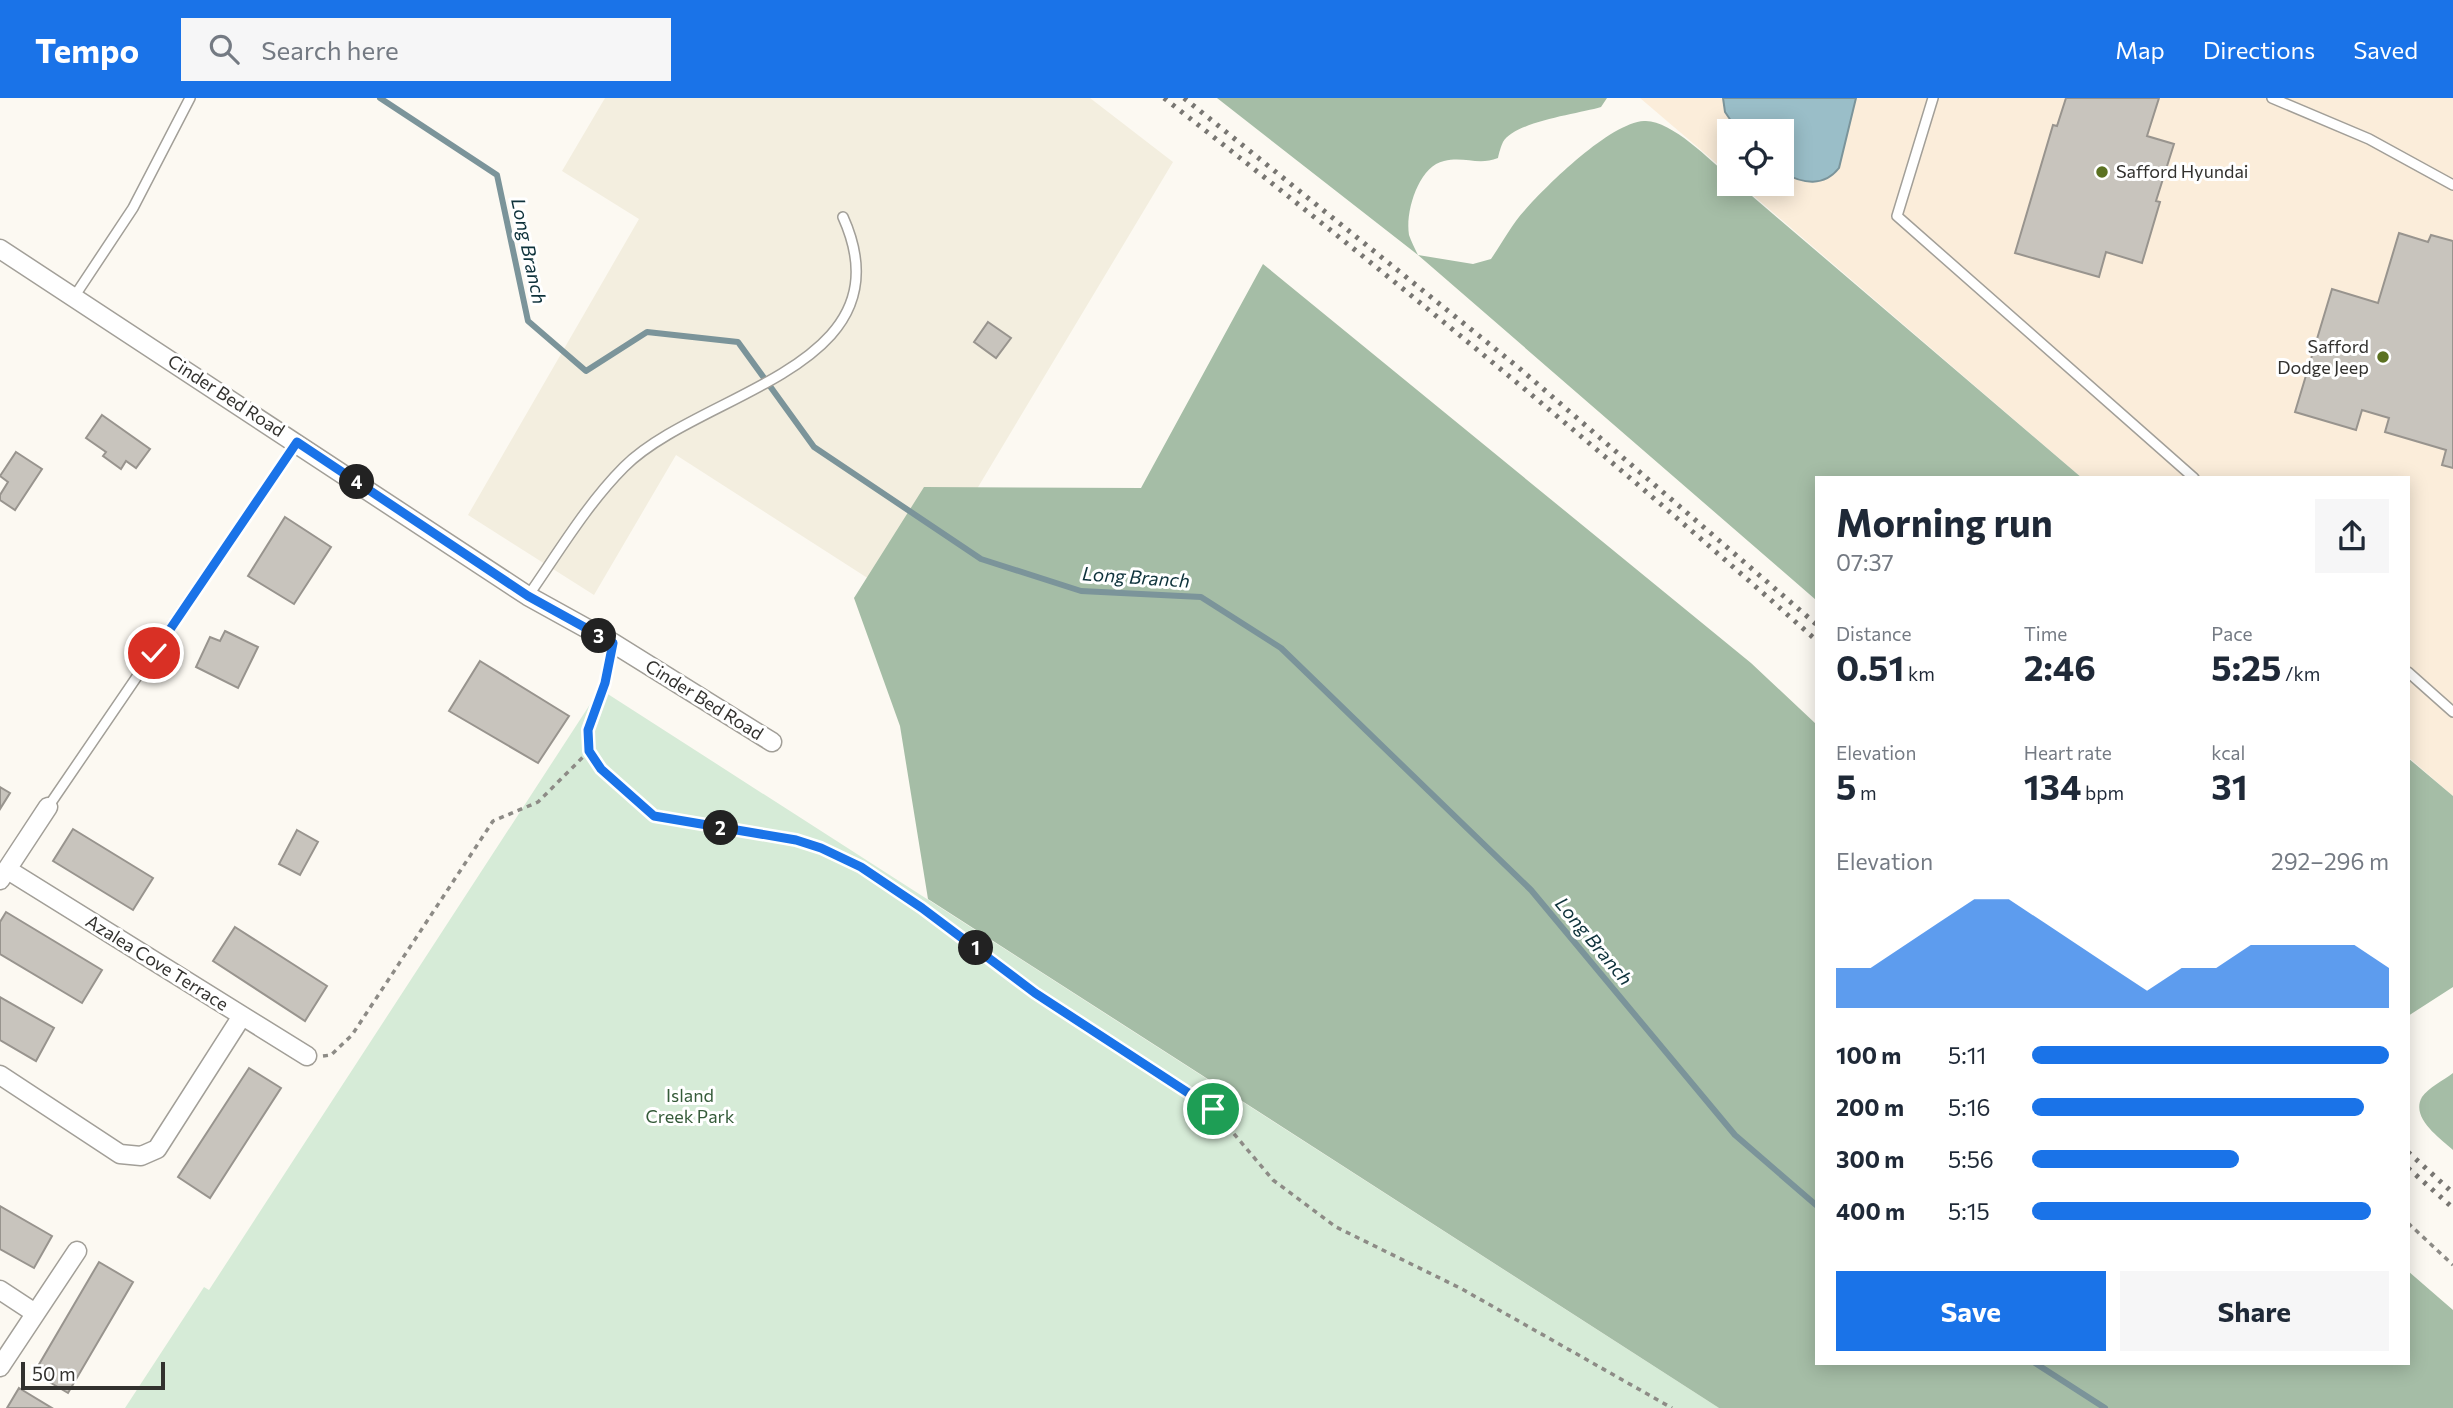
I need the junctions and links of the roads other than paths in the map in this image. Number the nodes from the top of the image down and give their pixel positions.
1 (190, 98) edge
2 (1933, 98) edge
3 (2272, 98) edge
4 (2453, 185) edge
5 (843, 217) dead end
6 (0, 249) edge
7 (74, 297) junction
8 (297, 442) junction
9 (2192, 476) edge
10 (528, 596) junction
11 (2410, 674) edge
12 (2453, 712) edge
13 (772, 742) dead end
14 (48, 807) joint
15 (4, 875) edge
16 (242, 1016) junction
17 (307, 1056) road end
18 (0, 1075) edge
19 (77, 1251) dead end
20 (0, 1290) edge
21 (35, 1313) junction
22 (0, 1367) edge

1 - 7 lane
2 - 9 lane
3 - 4 lane
5 - 10 lane
6 - 7 street, Cinder Bed Road
7 - 8 street, Cinder Bed Road
8 - 10 street, Cinder Bed Road
8 - 14 lane
10 - 13 street, Cinder Bed Road
11 - 12 lane
14 - 15 street
15 - 16 street, Azalea Cove Terrace
16 - 17 street, Azalea Cove Terrace
16 - 18 street
19 - 21 street
20 - 21 street
21 - 22 street

